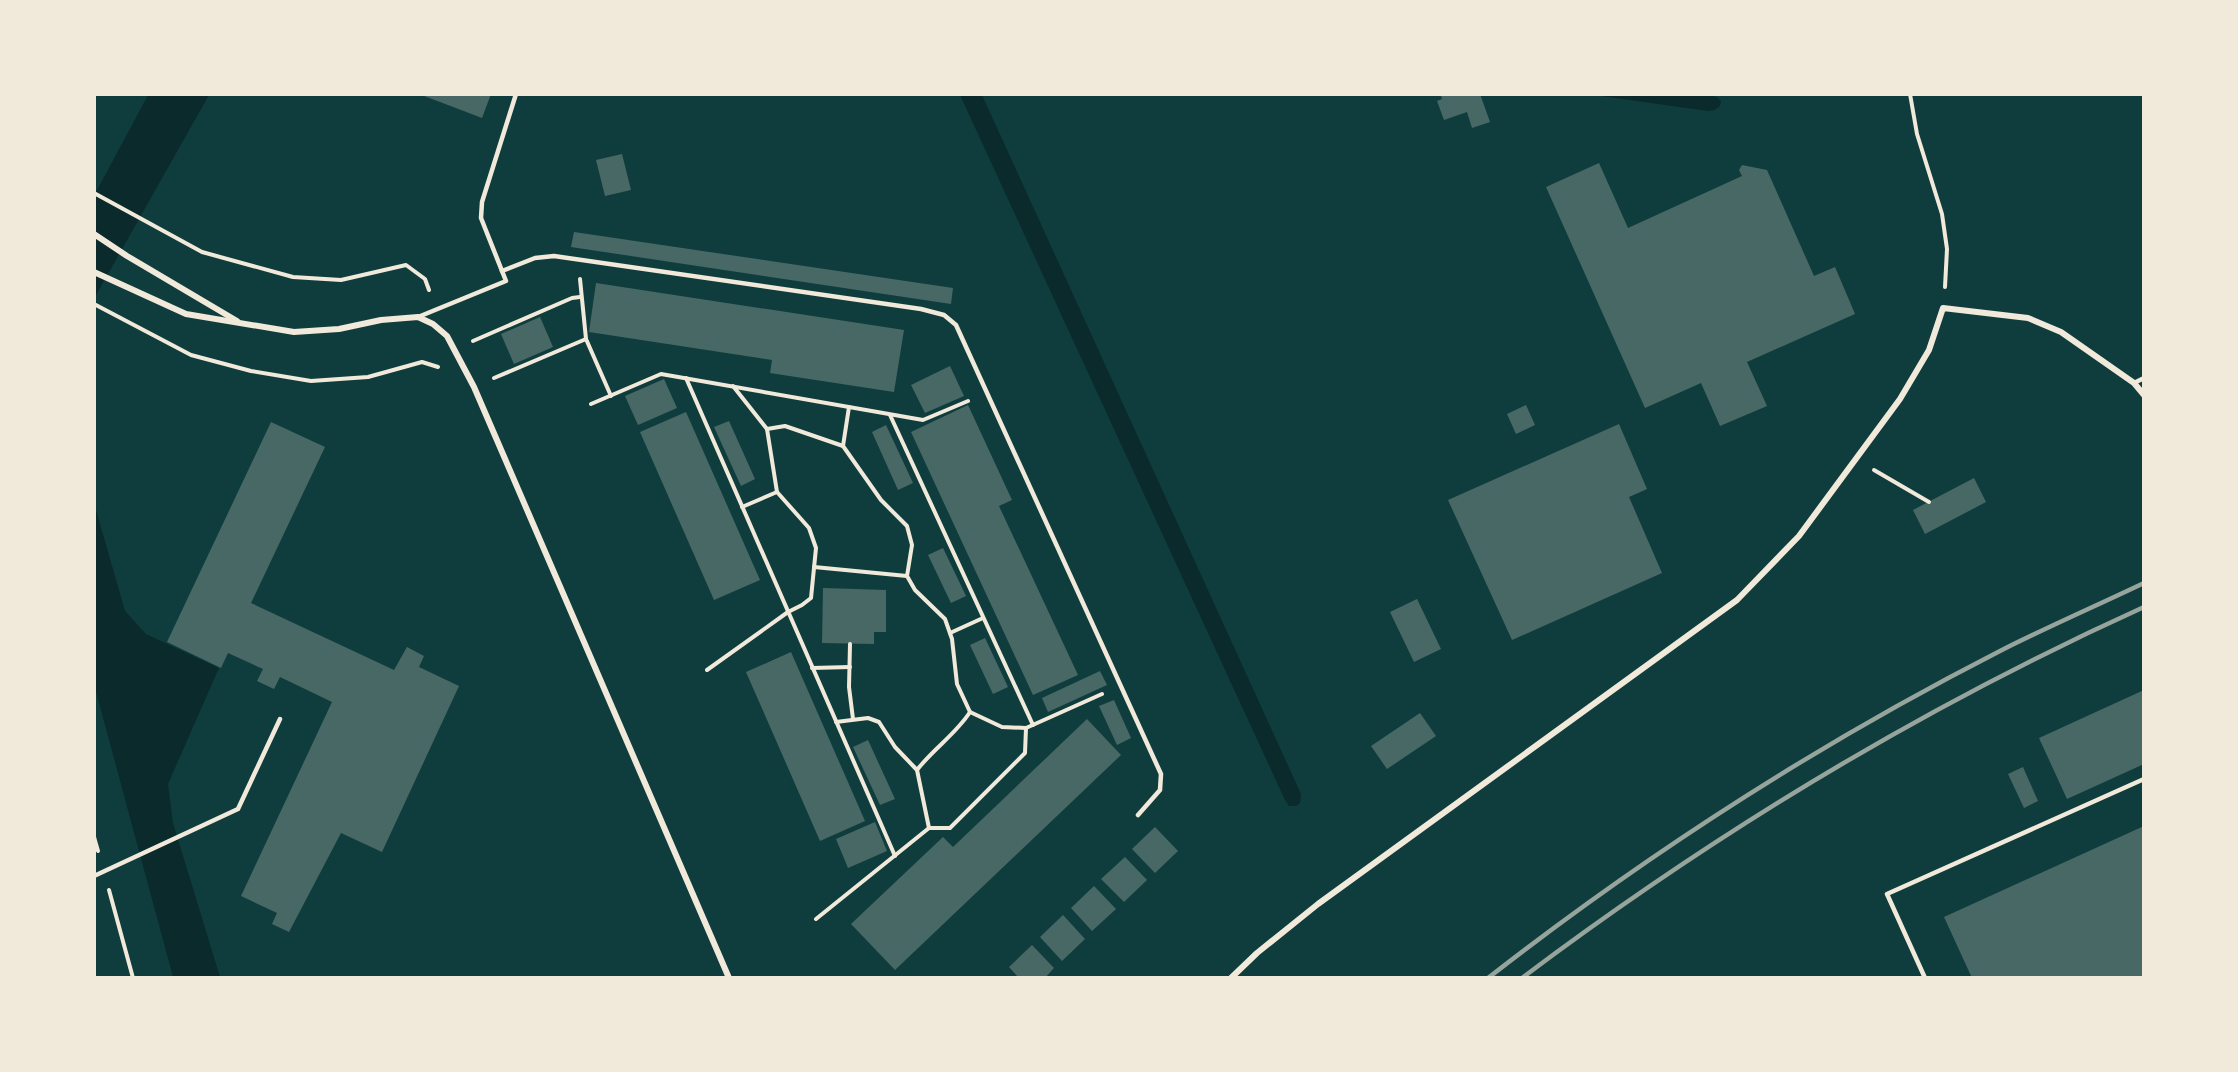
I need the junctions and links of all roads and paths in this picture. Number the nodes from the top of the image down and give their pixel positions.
1 (516, 94) edge
2 (1910, 94) edge
3 (94, 193) edge
4 (94, 234) edge
5 (582, 260) junction
6 (502, 271) junction
7 (94, 272) edge
8 (580, 297) junction
9 (97, 305) edge
10 (1943, 308) junction
11 (437, 310) junction
12 (418, 317) junction
13 (243, 324) junction
14 (586, 339) junction
15 (454, 349) junction
16 (470, 378) junction
17 (686, 378) junction
18 (2144, 378) edge
19 (2134, 383) junction
20 (733, 386) junction
21 (474, 387) junction
22 (987, 392) junction
23 (2144, 395) edge
24 (611, 396) junction
25 (591, 405) dead end
26 (849, 407) junction
27 (890, 415) junction
28 (767, 429) junction
29 (843, 446) junction
30 (1856, 459) junction
31 (777, 492) junction
32 (1929, 502) dead end
33 (742, 507) junction
34 (814, 567) junction
35 (907, 576) junction
36 (788, 612) junction
37 (983, 618) junction
38 (950, 633) junction
39 (850, 644) dead end
40 (850, 667) junction
41 (812, 668) junction
42 (707, 670) dead end
43 (1120, 686) junction
44 (970, 712) junction
45 (853, 718) junction
46 (280, 719) dead end
47 (836, 723) junction
48 (1032, 725) junction
49 (1026, 728) junction
50 (917, 770) junction
51 (2144, 779) edge
52 (1138, 815) dead end
53 (929, 828) junction
54 (94, 837) edge
55 (895, 856) junction
56 (104, 872) junction
57 (94, 876) edge
58 (816, 919) dead end
59 (133, 978) edge
60 (729, 978) edge
61 (1231, 978) edge
62 (1924, 978) edge

1 - 6 lane
2 - 10 path
3 - 11 path
4 - 13 street
5 - 6 lane
5 - 8 path
5 - 22 lane
6 - 11 lane
7 - 13 street
8 - 14 path
8 - 15 path
9 - 16 path
10 - 19 street
10 - 30 street
11 - 12 lane
12 - 13 street
12 - 15 street
14 - 21 path
14 - 24 path
15 - 16 street
16 - 21 street
17 - 20 path
17 - 24 path
17 - 33 path
18 - 19 lane
19 - 23 street
20 - 26 path
20 - 28 path
21 - 60 street
22 - 27 path
22 - 43 lane
24 - 25 path
26 - 27 path
26 - 29 path
27 - 37 path
28 - 29 path
28 - 31 path
29 - 35 path
30 - 32 path
30 - 61 street
31 - 33 path
31 - 34 path
33 - 36 path
34 - 35 path
34 - 36 path
35 - 38 path
36 - 41 path
36 - 42 path
37 - 38 path
37 - 48 path
38 - 44 path
39 - 40 path
40 - 41 path
40 - 45 path
41 - 47 path
43 - 48 path
43 - 52 lane
44 - 49 path
44 - 50 path
45 - 47 path
45 - 50 path
46 - 56 lane
47 - 55 path
48 - 49 path
49 - 53 path
50 - 53 path
51 - 62 lane
53 - 55 path
54 - 56 path
55 - 58 path
56 - 57 lane
56 - 59 path

